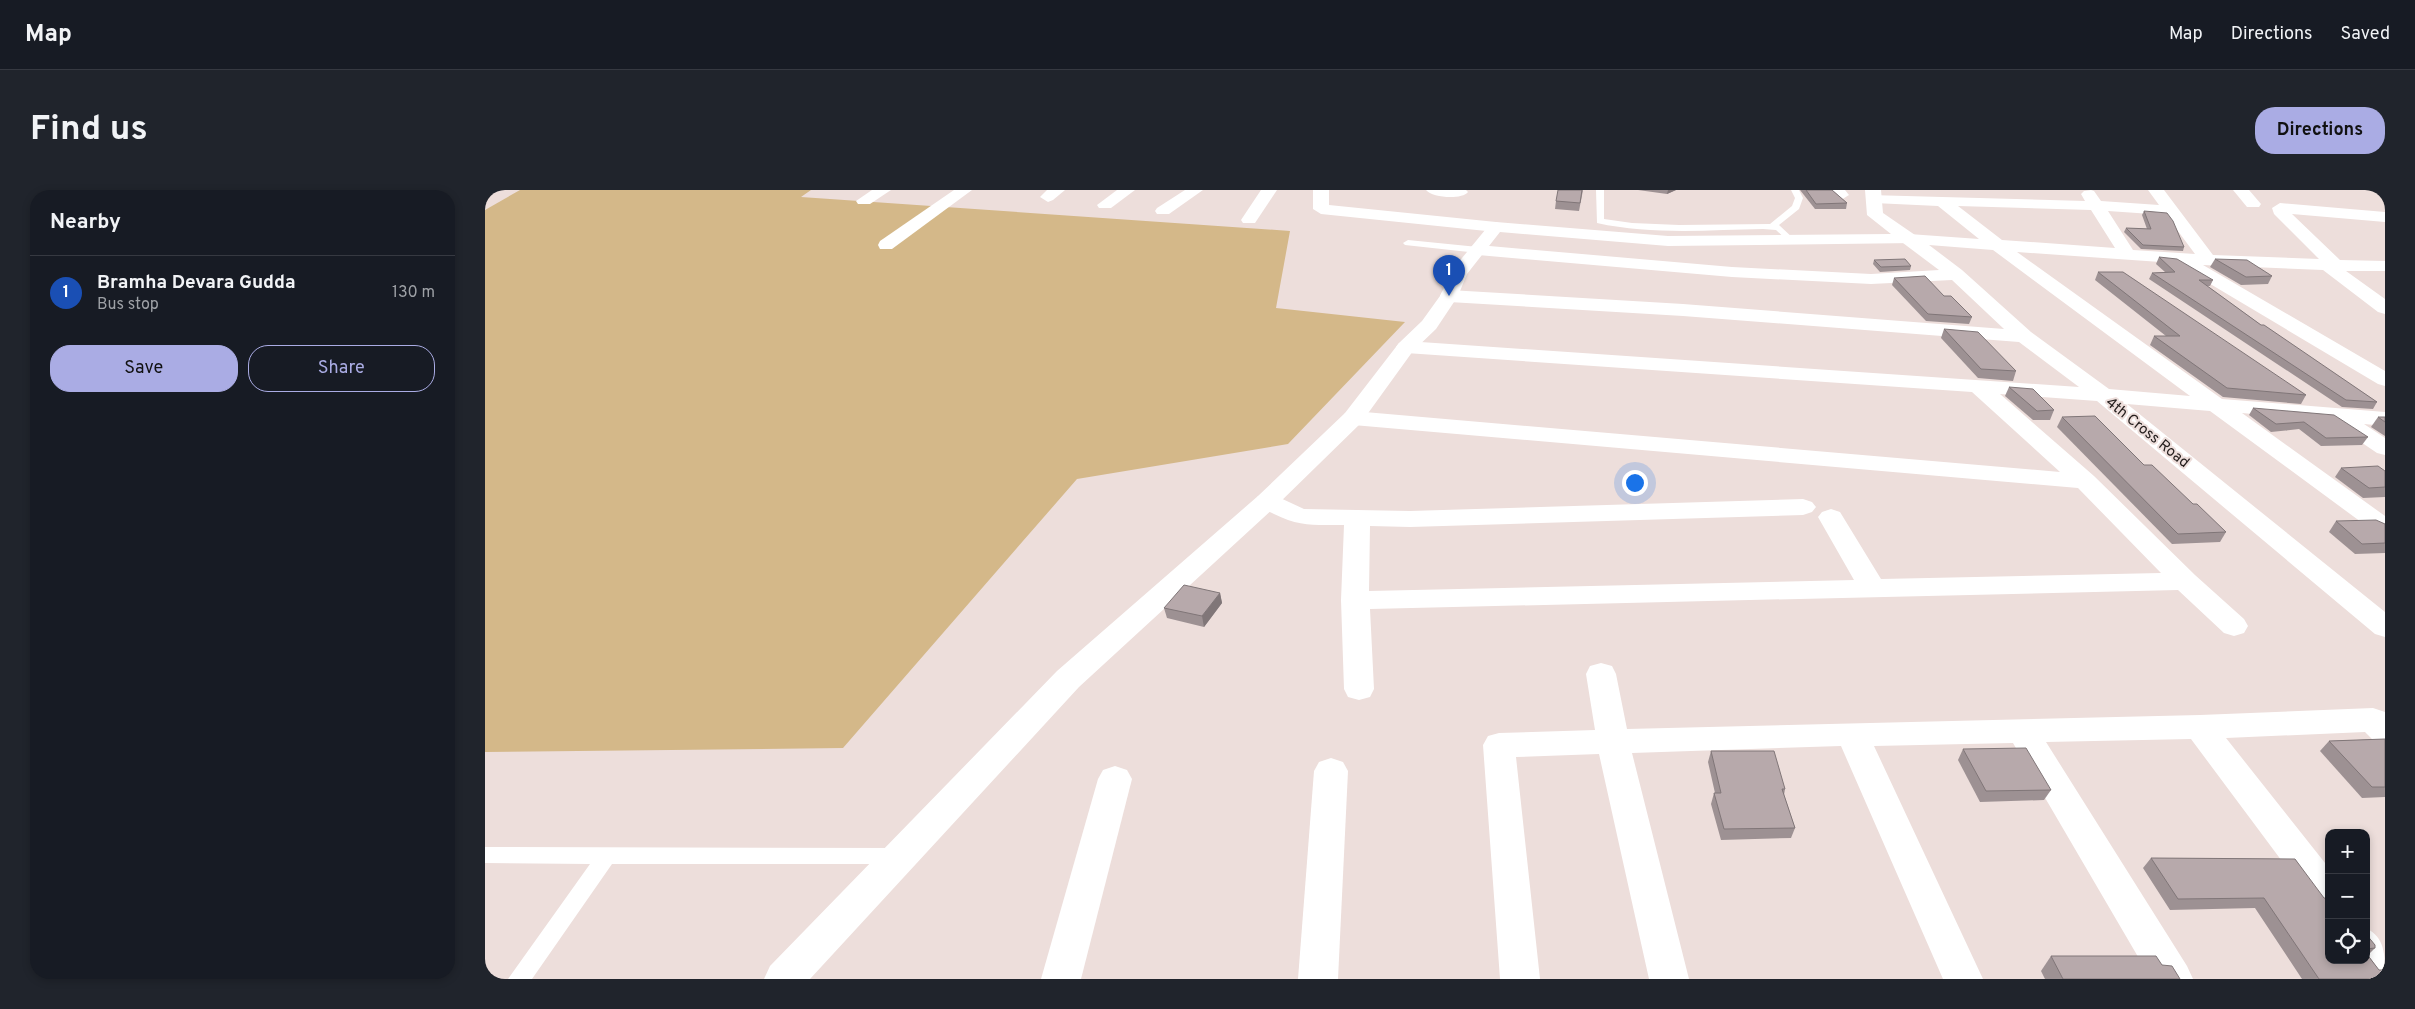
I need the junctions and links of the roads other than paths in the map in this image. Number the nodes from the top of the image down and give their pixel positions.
1 (883, 190) edge
2 (964, 190) edge
3 (1127, 190) edge
4 (1195, 190) edge
5 (1269, 190) edge
6 (1321, 190) edge
7 (1435, 190) edge
8 (1600, 190) edge
9 (1795, 190) edge
10 (2156, 190) edge
11 (2241, 190) edge
12 (1460, 192) dead end
13 (1873, 194) edge
14 (2025, 197) edge
15 (2091, 197) edge
16 (1950, 198) edge
17 (864, 201) dead end
18 (2253, 204) dead end
19 (1105, 205) dead end
20 (2169, 210) junction
21 (1163, 211) dead end
22 (2385, 217) edge
23 (1249, 220) dead end
24 (1496, 227) junction
25 (1772, 227) junction
26 (1909, 239) junction
27 (1790, 240) junction
28 (1408, 243) dead end
29 (1997, 244) junction
30 (886, 245) dead end
31 (2041, 247) junction
32 (1478, 250) junction
33 (2094, 252) junction
34 (2127, 253) junction
35 (2177, 258) junction
36 (2208, 260) junction
37 (2331, 265) junction
38 (2385, 266) edge
39 (1956, 274) junction
40 (2126, 274) edge
41 (1449, 296) junction
42 (2385, 308) edge
43 (2024, 336) junction
44 (1406, 347) junction
45 (2385, 380) edge
46 (1980, 388) junction
47 (2304, 394) edge
48 (2103, 395) junction
49 (2218, 406) junction
50 (2337, 416) junction
51 (1353, 418) junction
52 (2385, 419) edge
53 (2385, 448) edge
54 (2085, 481) junction
55 (1267, 501) junction
56 (1803, 507) dead end
57 (1831, 517) dead end
58 (1357, 518) junction
59 (2385, 528) edge
60 (2185, 581) junction
61 (1872, 588) junction
62 (1355, 600) junction
63 (2234, 626) dead end
64 (2385, 627) edge
65 (1601, 674) dead end
66 (1359, 689) dead end
67 (2200, 727) junction
68 (2023, 732) junction
69 (2385, 732) edge
70 (1853, 734) junction
71 (1613, 744) junction
72 (1331, 771) dead end
73 (1115, 779) dead end
74 (485, 855) edge
75 (607, 856) junction
76 (900, 856) junction
77 (2325, 891) edge
78 (2370, 950) edge
79 (2385, 969) edge
80 (519, 979) edge
81 (785, 979) edge
82 (1061, 979) edge
83 (1317, 979) edge
84 (1520, 979) edge
85 (1669, 979) edge
86 (1963, 979) edge
87 (2173, 979) edge

1 - 17 street
2 - 30 street
3 - 19 street
4 - 21 street
5 - 23 street
6 - 24 street
7 - 12 street
8 - 25 lane
9 - 25 lane
10 - 20 street
11 - 18 street
13 - 16 street
13 - 26 street, 4th Cross Road
14 - 15 street
14 - 16 street
14 - 31 street
15 - 20 street
15 - 34 street
16 - 29 street
20 - 36 street
22 - 37 street
24 - 27 street
24 - 32 street
25 - 27 lane
26 - 27 street
26 - 29 street
26 - 39 street, 4th Cross Road
28 - 32 lane
29 - 31 street
29 - 49 street
31 - 33 street
32 - 39 street
32 - 41 street
33 - 34 street
33 - 40 street
34 - 35 street
35 - 36 street
35 - 45 street
36 - 37 street
37 - 38 street
37 - 42 street
39 - 43 street, 4th Cross Road
41 - 43 street
41 - 44 street
43 - 48 street, 4th Cross Road
44 - 46 street
44 - 51 street
46 - 48 street
46 - 54 street
47 - 50 street
48 - 49 street
48 - 64 street, 4th Cross Road
49 - 50 street
49 - 59 street
50 - 52 street
50 - 53 street
51 - 54 street
51 - 55 street
54 - 60 street
55 - 58 street
55 - 76 street
56 - 58 street
57 - 61 street
58 - 62 street
60 - 61 street
60 - 63 street
61 - 62 street
62 - 66 street
65 - 71 street
67 - 68 street
67 - 69 street
67 - 77 street
68 - 70 street
68 - 87 street
70 - 71 street
70 - 86 street
71 - 84 street
71 - 85 street
72 - 83 street
73 - 82 street
74 - 75 lane
75 - 76 lane
75 - 80 lane
76 - 81 street
78 - 79 street

